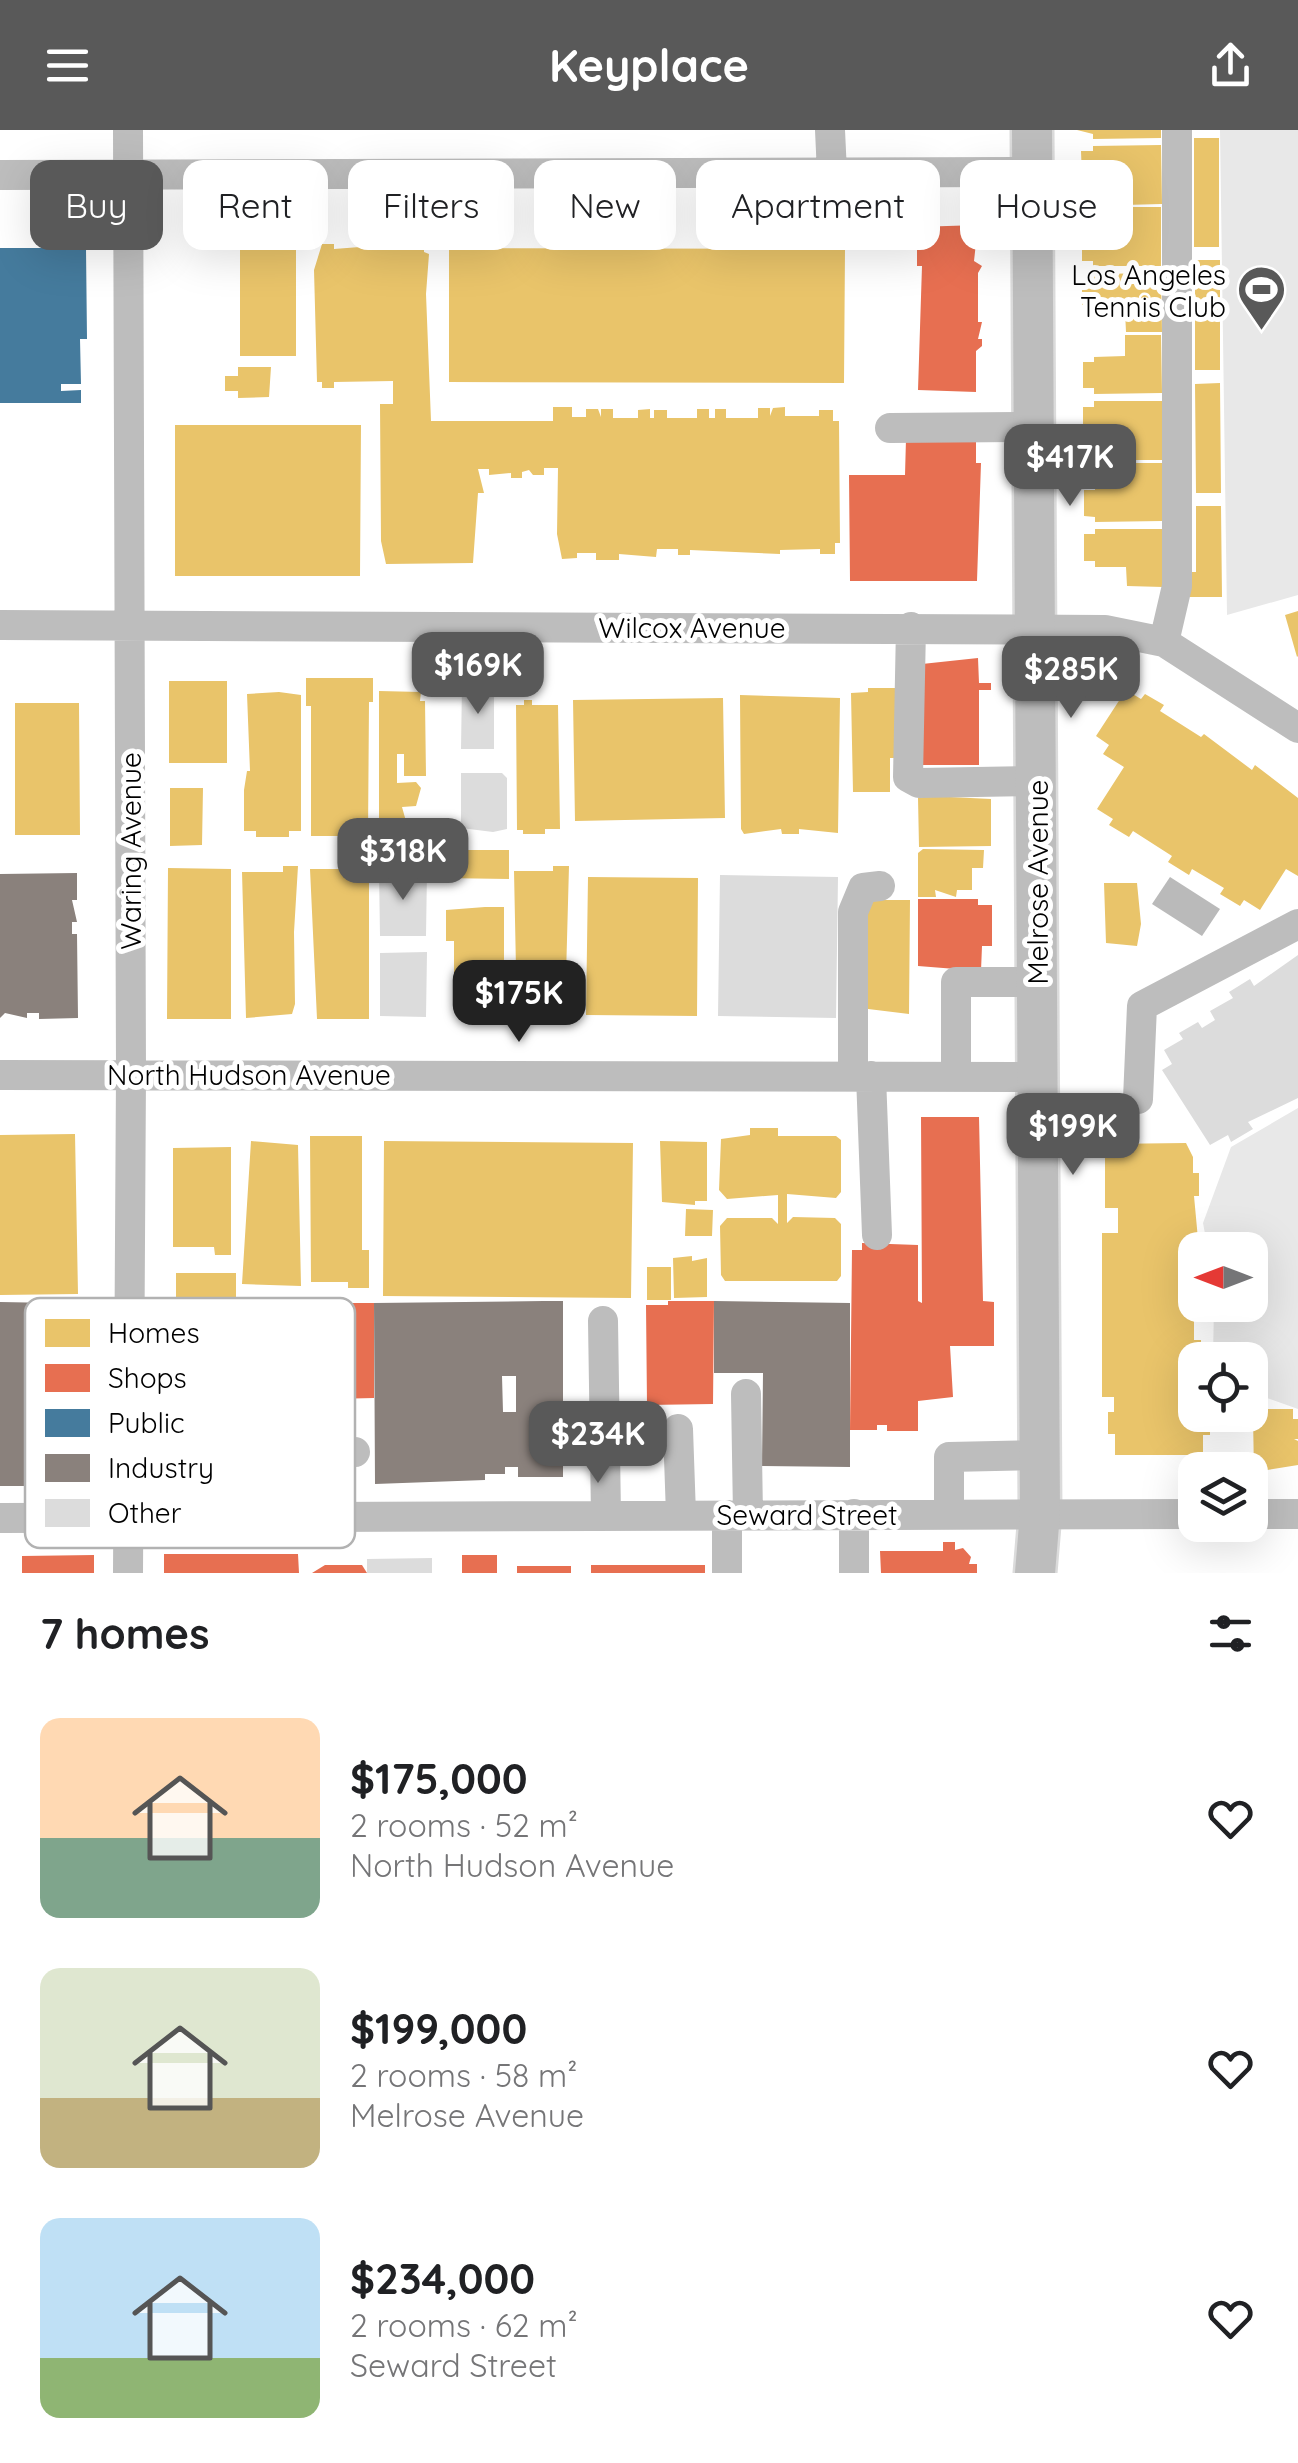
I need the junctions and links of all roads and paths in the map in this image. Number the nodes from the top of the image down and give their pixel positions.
1 (128, 130) edge
2 (830, 130) edge
3 (1032, 130) edge
4 (1177, 130) edge
5 (127, 160) edge
6 (831, 160) edge
7 (1032, 160) edge
8 (696, 174) edge
9 (0, 175) edge
10 (30, 175) edge
11 (163, 176) edge
12 (127, 250) edge
13 (1033, 250) edge
14 (1034, 427) junction
15 (890, 428) dead end
16 (0, 625) edge
17 (129, 626) junction
18 (910, 627) junction
19 (1036, 627) junction
20 (1164, 642) junction
21 (1298, 728) edge
22 (1037, 781) junction
23 (880, 886) dead end
24 (1298, 924) edge
25 (1038, 982) junction
26 (131, 1074) junction
27 (0, 1075) edge
28 (862, 1076) junction
29 (956, 1076) junction
30 (1038, 1077) junction
31 (1138, 1099) dead end
32 (878, 1235) dead end
33 (129, 1298) edge
34 (602, 1321) dead end
35 (746, 1394) dead end
36 (678, 1429) dead end
37 (1039, 1455) junction
38 (1040, 1513) junction
39 (854, 1514) junction
40 (949, 1514) junction
41 (1178, 1514) edge
42 (1268, 1514) edge
43 (1298, 1514) edge
44 (681, 1515) junction
45 (738, 1515) junction
46 (606, 1516) junction
47 (355, 1517) edge
48 (128, 1548) edge
49 (128, 1573) edge
50 (727, 1573) edge
51 (854, 1573) edge
52 (1035, 1573) edge

1 - 5 street, Waring Avenue
2 - 6 street
3 - 7 main road, Melrose Avenue
4 - 20 street
8 - 11 street
9 - 10 street
12 - 17 street, Waring Avenue
13 - 14 main road, Melrose Avenue
14 - 15 street
14 - 19 main road, Melrose Avenue
16 - 17 street, Wilcox Avenue
17 - 18 street, Wilcox Avenue
17 - 26 street, Waring Avenue
18 - 19 street, Wilcox Avenue
18 - 22 street
19 - 20 street, Wilcox Avenue
19 - 22 main road, Melrose Avenue
20 - 21 street, Wilcox Avenue
22 - 25 main road, Melrose Avenue
23 - 28 street
24 - 31 street
25 - 29 street
25 - 30 main road, Melrose Avenue
26 - 27 street, North Hudson Avenue
26 - 28 street, North Hudson Avenue
26 - 33 street, Waring Avenue
28 - 29 street, North Hudson Avenue
28 - 32 street
29 - 30 street, North Hudson Avenue
30 - 37 main road, Melrose Avenue
34 - 46 street
35 - 45 street
36 - 44 street
37 - 38 main road, Melrose Avenue
37 - 40 street
38 - 40 street, Seward Street
38 - 41 street, Seward Street
38 - 52 main road, Melrose Avenue
39 - 40 street, Seward Street
39 - 45 street, Seward Street
39 - 51 street
42 - 43 street
44 - 45 street, Seward Street
44 - 46 street, Seward Street
45 - 50 street
46 - 47 street, Seward Street
48 - 49 street, Waring Avenue

